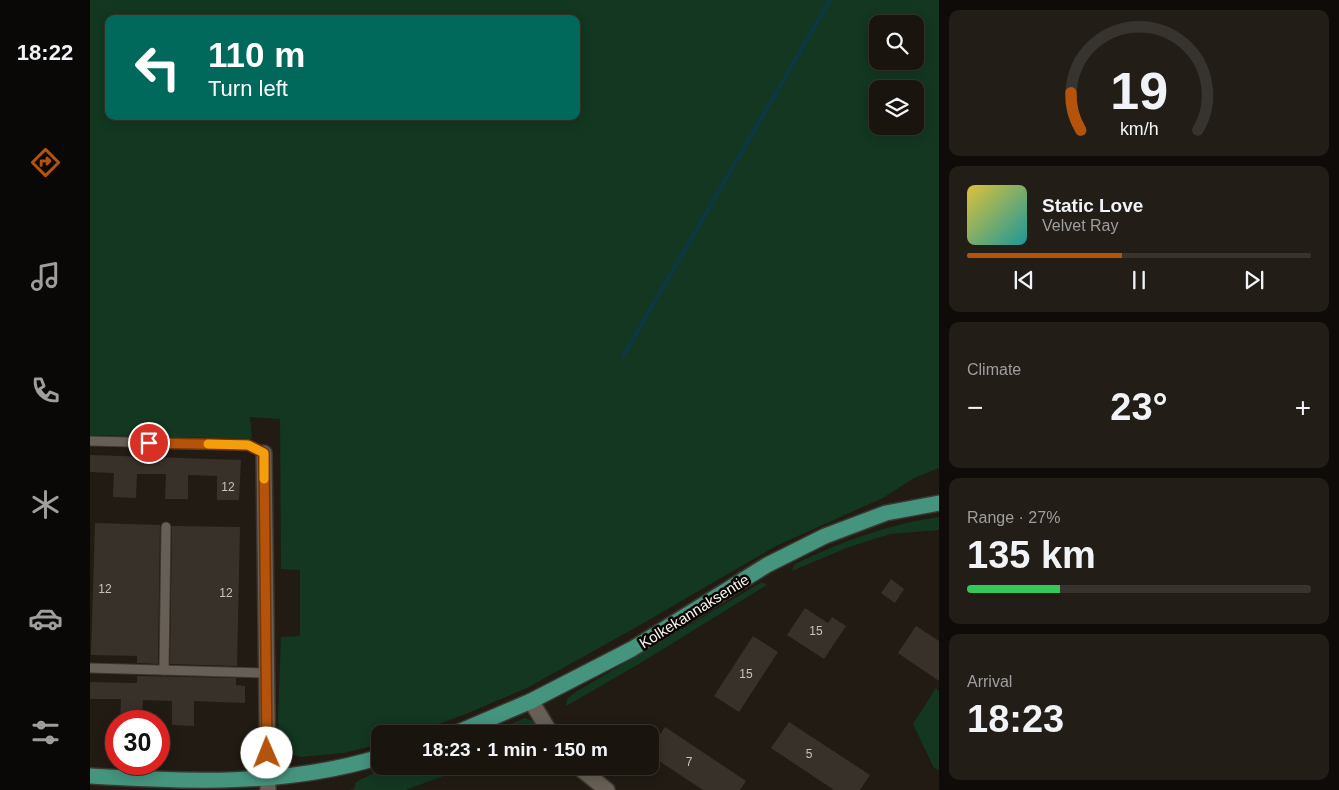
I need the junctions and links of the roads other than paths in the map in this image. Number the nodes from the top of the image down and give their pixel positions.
1 (90, 442) edge
2 (264, 453) joint
3 (939, 503) edge
4 (166, 527) dead end
5 (90, 668) edge
6 (164, 670) junction
7 (266, 673) junction
8 (531, 701) junction
9 (475, 725) edge
10 (546, 725) edge
11 (371, 759) edge
12 (588, 775) edge
13 (90, 776) edge
14 (268, 784) edge
15 (607, 790) edge

1 - 2 lane
2 - 7 street
3 - 8 main road, Kolkekannaksentie
4 - 6 lane
5 - 6 lane
6 - 7 lane
7 - 14 street
8 - 9 main road, Kolkekannaksentie
8 - 10 street
11 - 14 main road
12 - 15 street
13 - 14 main road

